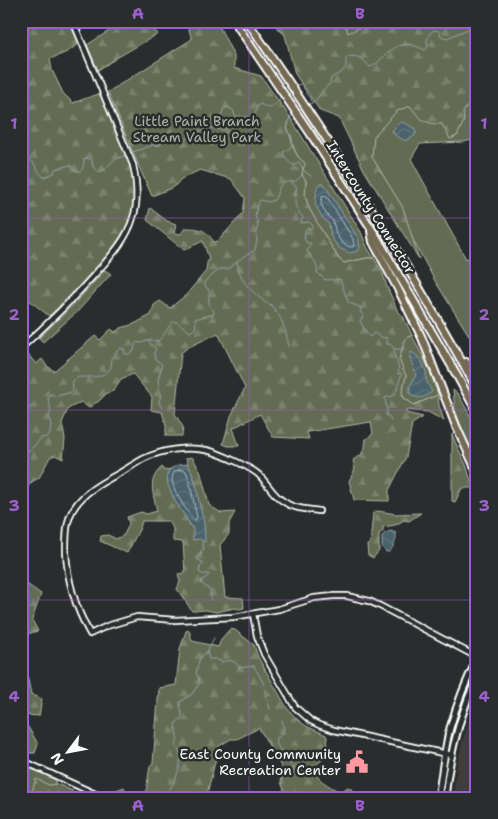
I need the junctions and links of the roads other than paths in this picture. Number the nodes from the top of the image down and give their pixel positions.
1 (73, 21) edge
2 (234, 21) edge
3 (247, 21) edge
4 (371, 230) junction
5 (445, 332) junction
6 (21, 348) edge
7 (477, 377) edge
8 (477, 389) edge
9 (477, 412) edge
10 (477, 472) edge
11 (319, 511) dead end
12 (252, 614) junction
13 (477, 658) edge
14 (477, 677) edge
15 (445, 754) junction
16 (452, 755) junction
17 (21, 760) edge
18 (104, 798) edge
19 (438, 798) edge
20 (446, 798) edge

1 - 6 street
2 - 4 highway, Intercounty Connector
3 - 5 highway, Intercounty Connector
4 - 9 highway, Intercounty Connector
4 - 10 highway
5 - 7 highway
5 - 8 highway, Intercounty Connector
11 - 12 street
12 - 13 street
12 - 15 street
13 - 15 main road
14 - 16 main road
15 - 16 street
15 - 19 main road
16 - 20 main road
17 - 18 street

